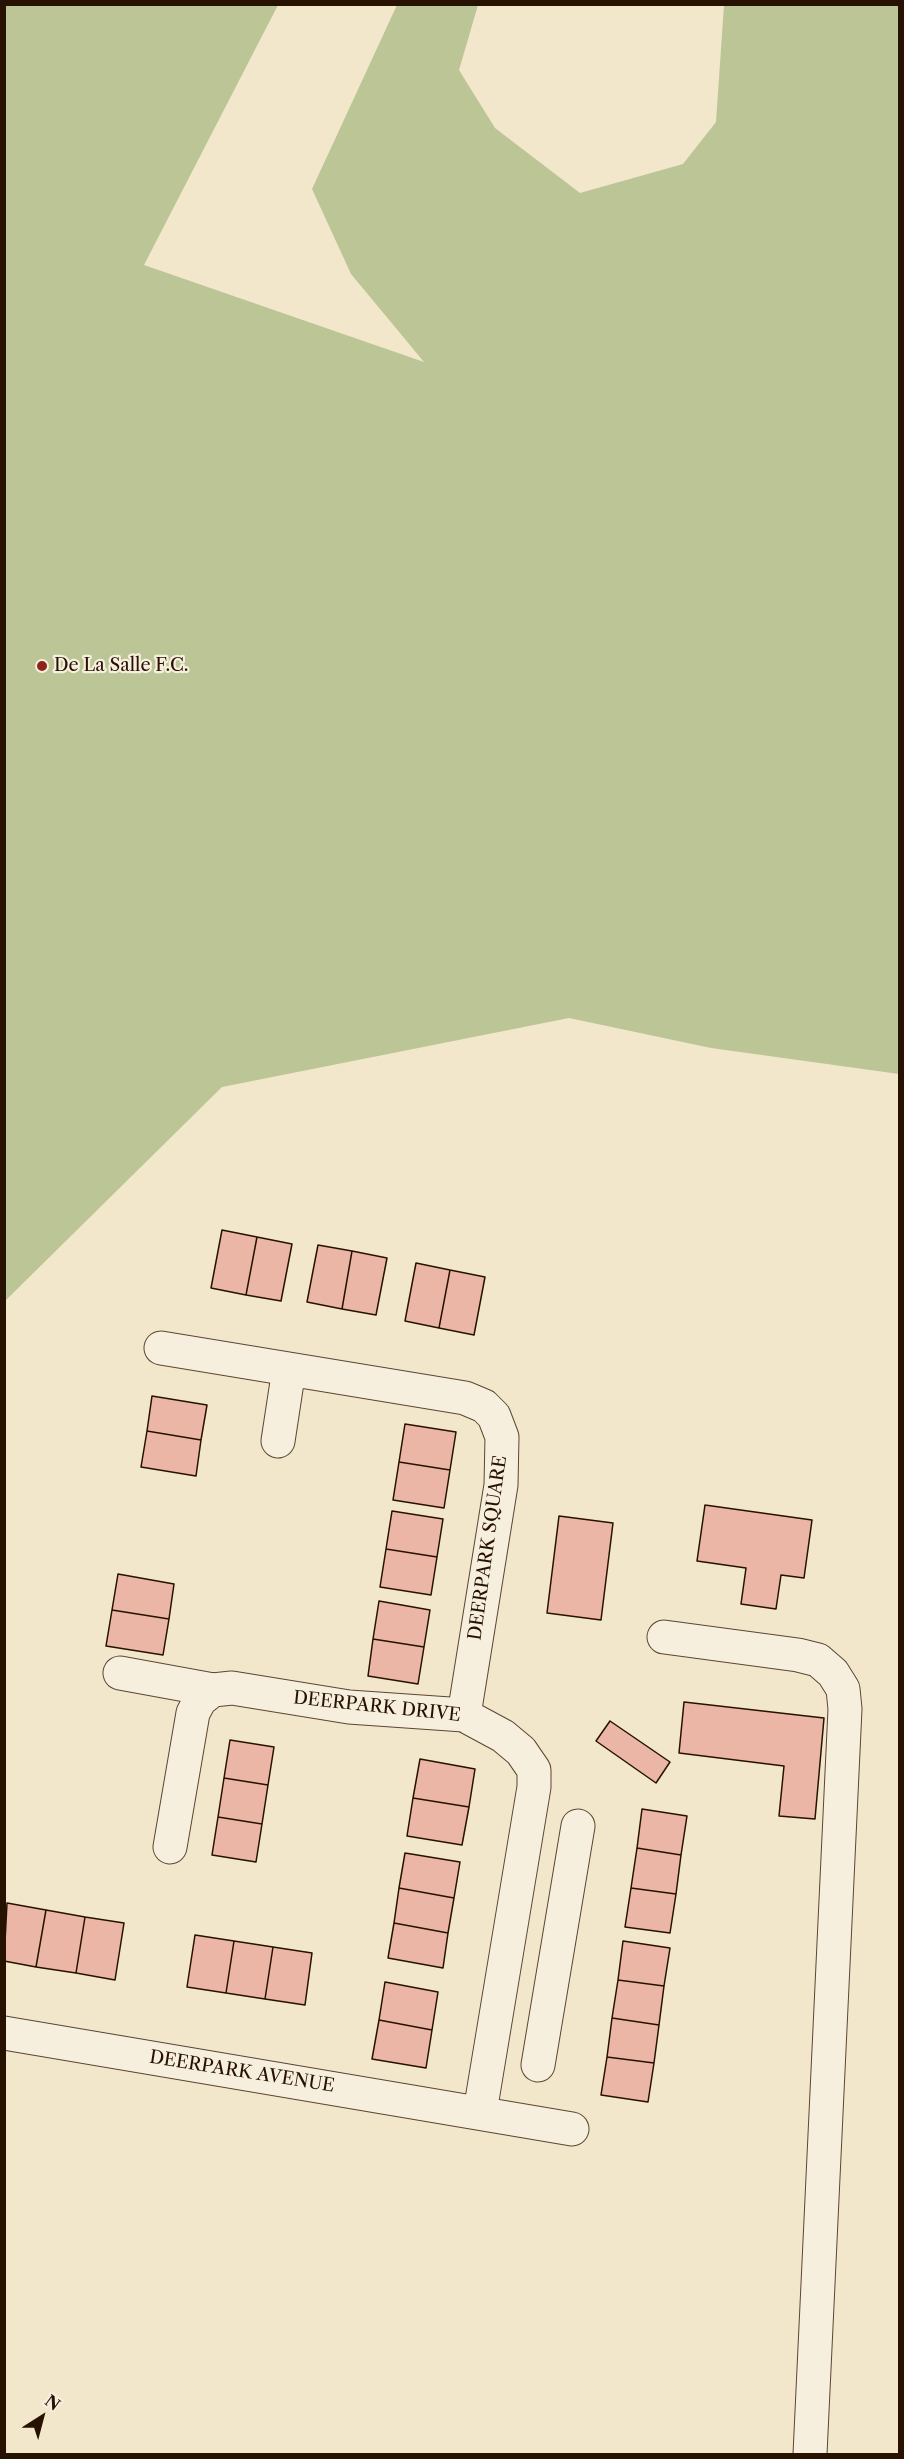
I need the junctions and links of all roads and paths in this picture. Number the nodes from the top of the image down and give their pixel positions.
1 (161, 1348) dead end
2 (289, 1369) junction
3 (278, 1442) dead end
4 (664, 1637) dead end
5 (120, 1673) dead end
6 (213, 1690) junction
7 (464, 1714) junction
8 (578, 1826) dead end
9 (170, 1846) dead end
10 (516, 1899) junction
11 (564, 1908) junction
12 (4, 2033) edge
13 (538, 2065) dead end
14 (480, 2112) junction
15 (572, 2129) dead end
16 (810, 2454) edge

1 - 2 street, DEERPARK SQUARE
2 - 3 street
2 - 7 street, DEERPARK SQUARE
4 - 16 street
5 - 6 street, DEERPARK DRIVE
6 - 7 street, DEERPARK DRIVE
6 - 9 street
7 - 10 street, DEERPARK DRIVE
8 - 11 street
10 - 11 street
10 - 14 street, DEERPARK DRIVE
11 - 13 street
12 - 14 street, DEERPARK AVENUE
14 - 15 street, DEERPARK AVENUE

